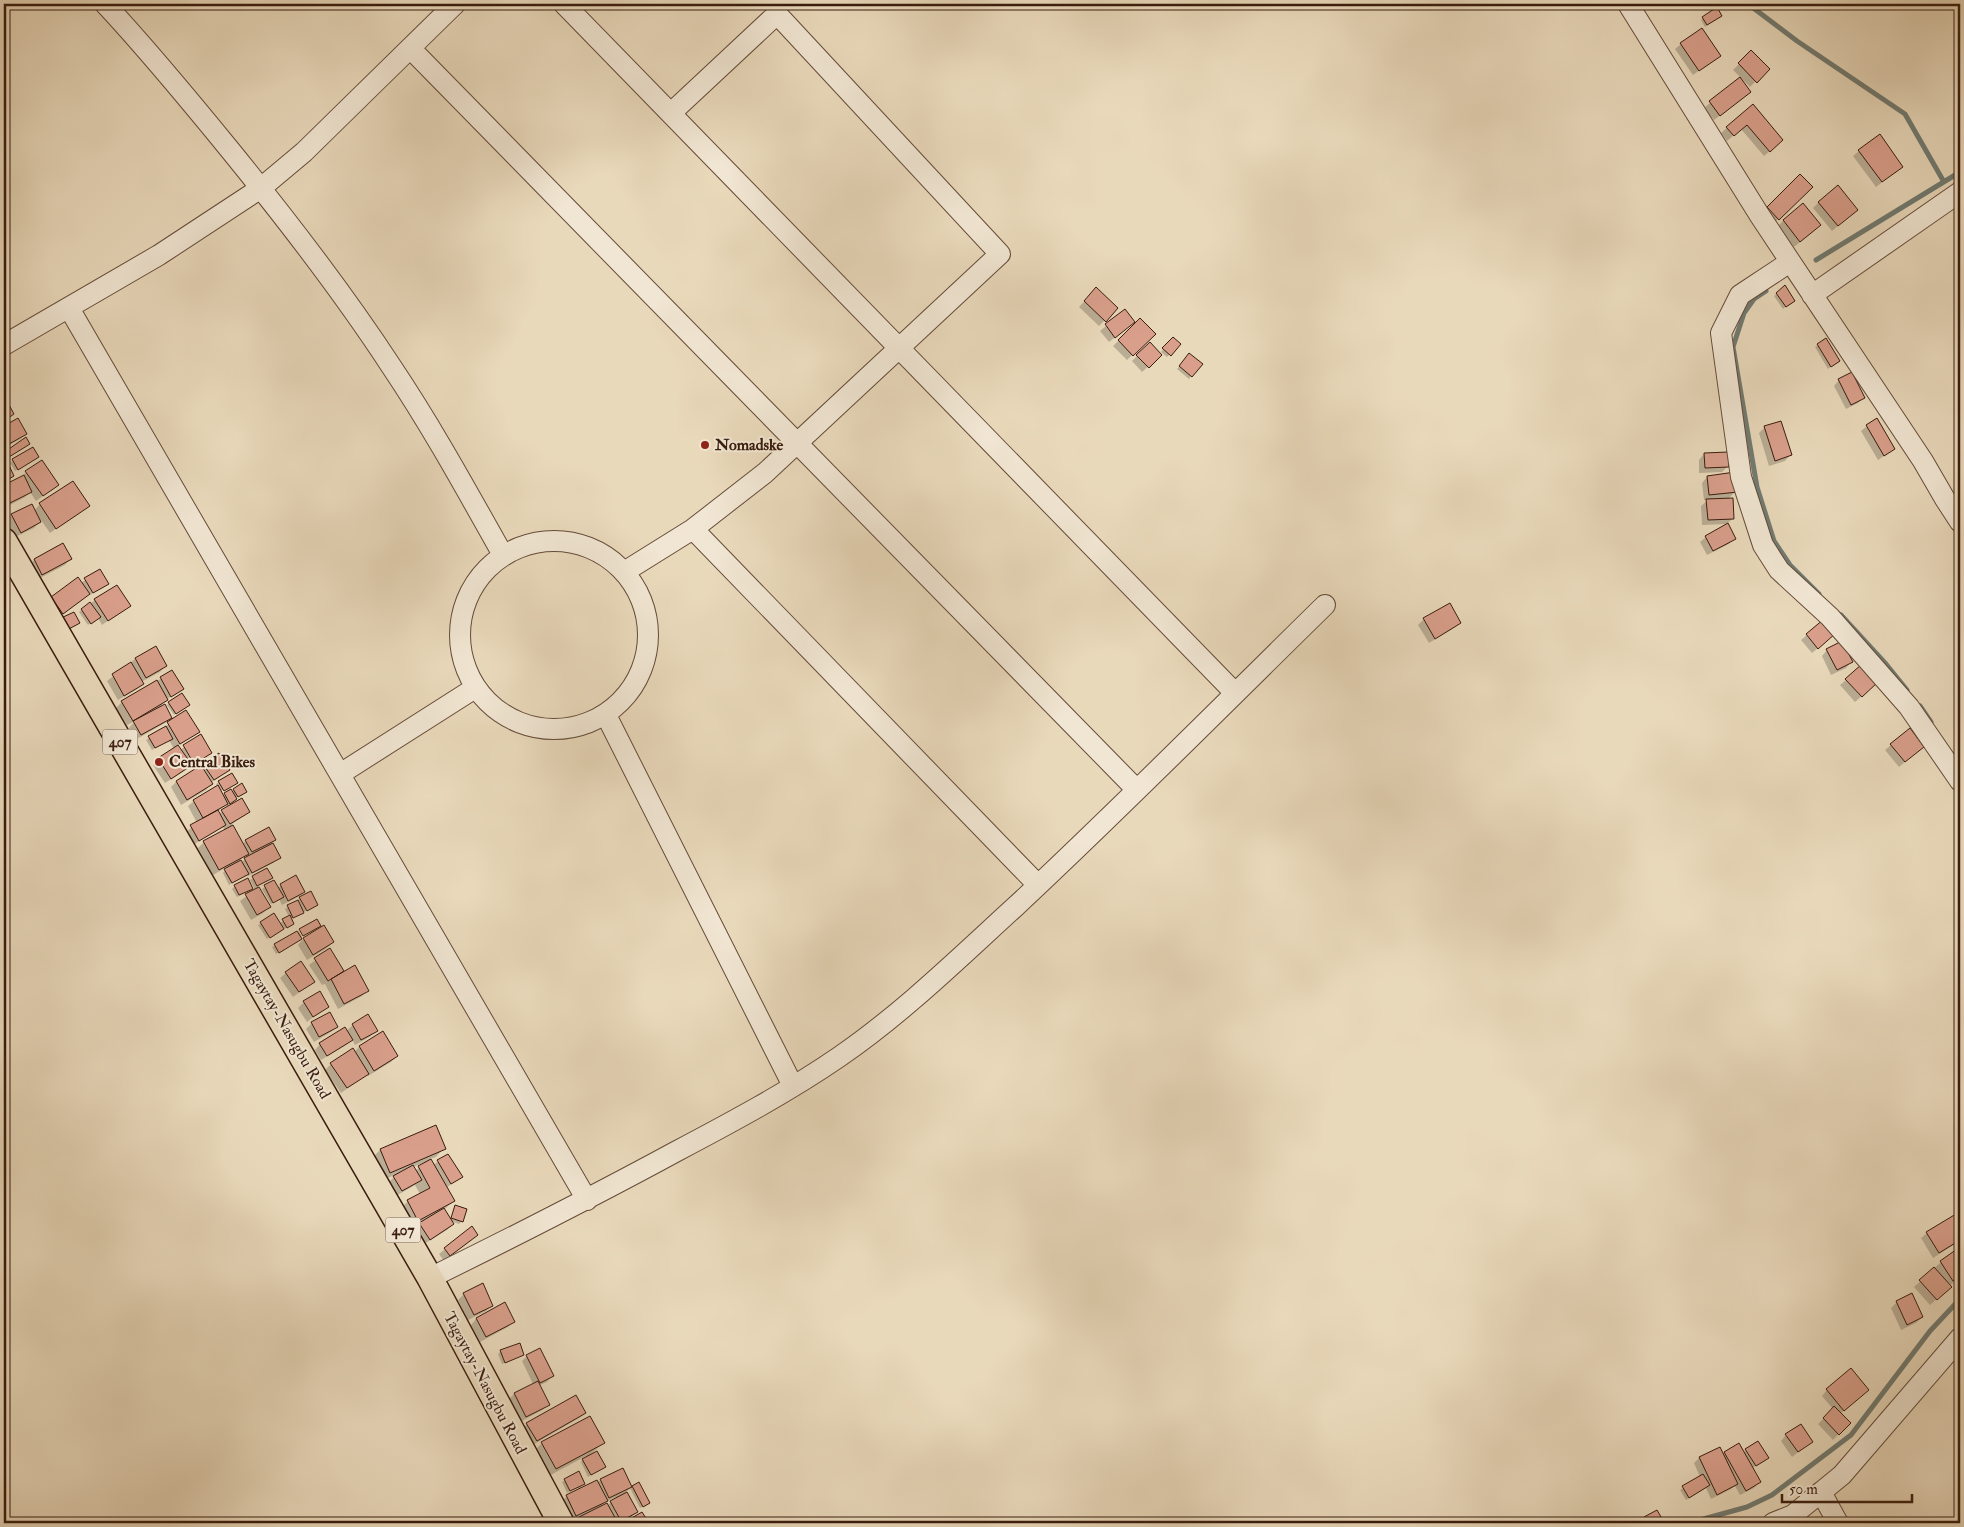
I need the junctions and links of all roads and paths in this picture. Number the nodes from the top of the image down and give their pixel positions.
1 (105, 4) edge
2 (455, 4) edge
3 (564, 4) edge
4 (1628, 4) edge
5 (410, 48) junction
6 (671, 113) junction
7 (261, 188) junction
8 (1960, 192) edge
9 (1790, 262) junction
10 (1812, 295) junction
11 (70, 308) junction
12 (4, 345) edge
13 (900, 348) junction
14 (798, 443) junction
15 (1960, 522) edge
16 (694, 529) junction
17 (4, 541) edge
18 (503, 555) junction
19 (624, 572) junction
20 (1325, 605) dead end
21 (475, 688) junction
22 (1235, 693) junction
23 (606, 715) junction
24 (340, 774) junction
25 (1960, 781) edge
26 (1137, 790) junction
27 (1038, 885) junction
28 (793, 1086) junction
29 (587, 1200) junction
30 (430, 1278) junction
31 (1960, 1338) edge
32 (1821, 1492) junction
33 (561, 1523) edge
34 (1773, 1523) edge
35 (1838, 1523) edge

1 - 7 street
2 - 5 street
3 - 6 street
4 - 9 street
5 - 7 street
5 - 14 street
6 - 13 street
6 - 13 street
7 - 11 street
7 - 18 street
8 - 10 street
9 - 10 street
9 - 25 street
10 - 15 street
11 - 12 street
11 - 24 street
13 - 14 street
13 - 22 street
14 - 16 street
14 - 26 street
16 - 19 street
16 - 27 street
17 - 30 main road, Tagaytay-Nasugbu Road / 407
18 - 19 street
18 - 21 street
19 - 23 street
20 - 22 street
21 - 23 street
21 - 24 street
22 - 26 street
23 - 28 street
24 - 29 street
26 - 27 street
27 - 28 street
28 - 29 street
29 - 30 street
30 - 33 main road, Tagaytay-Nasugbu Road / 407
31 - 32 street
32 - 34 street
32 - 35 street

